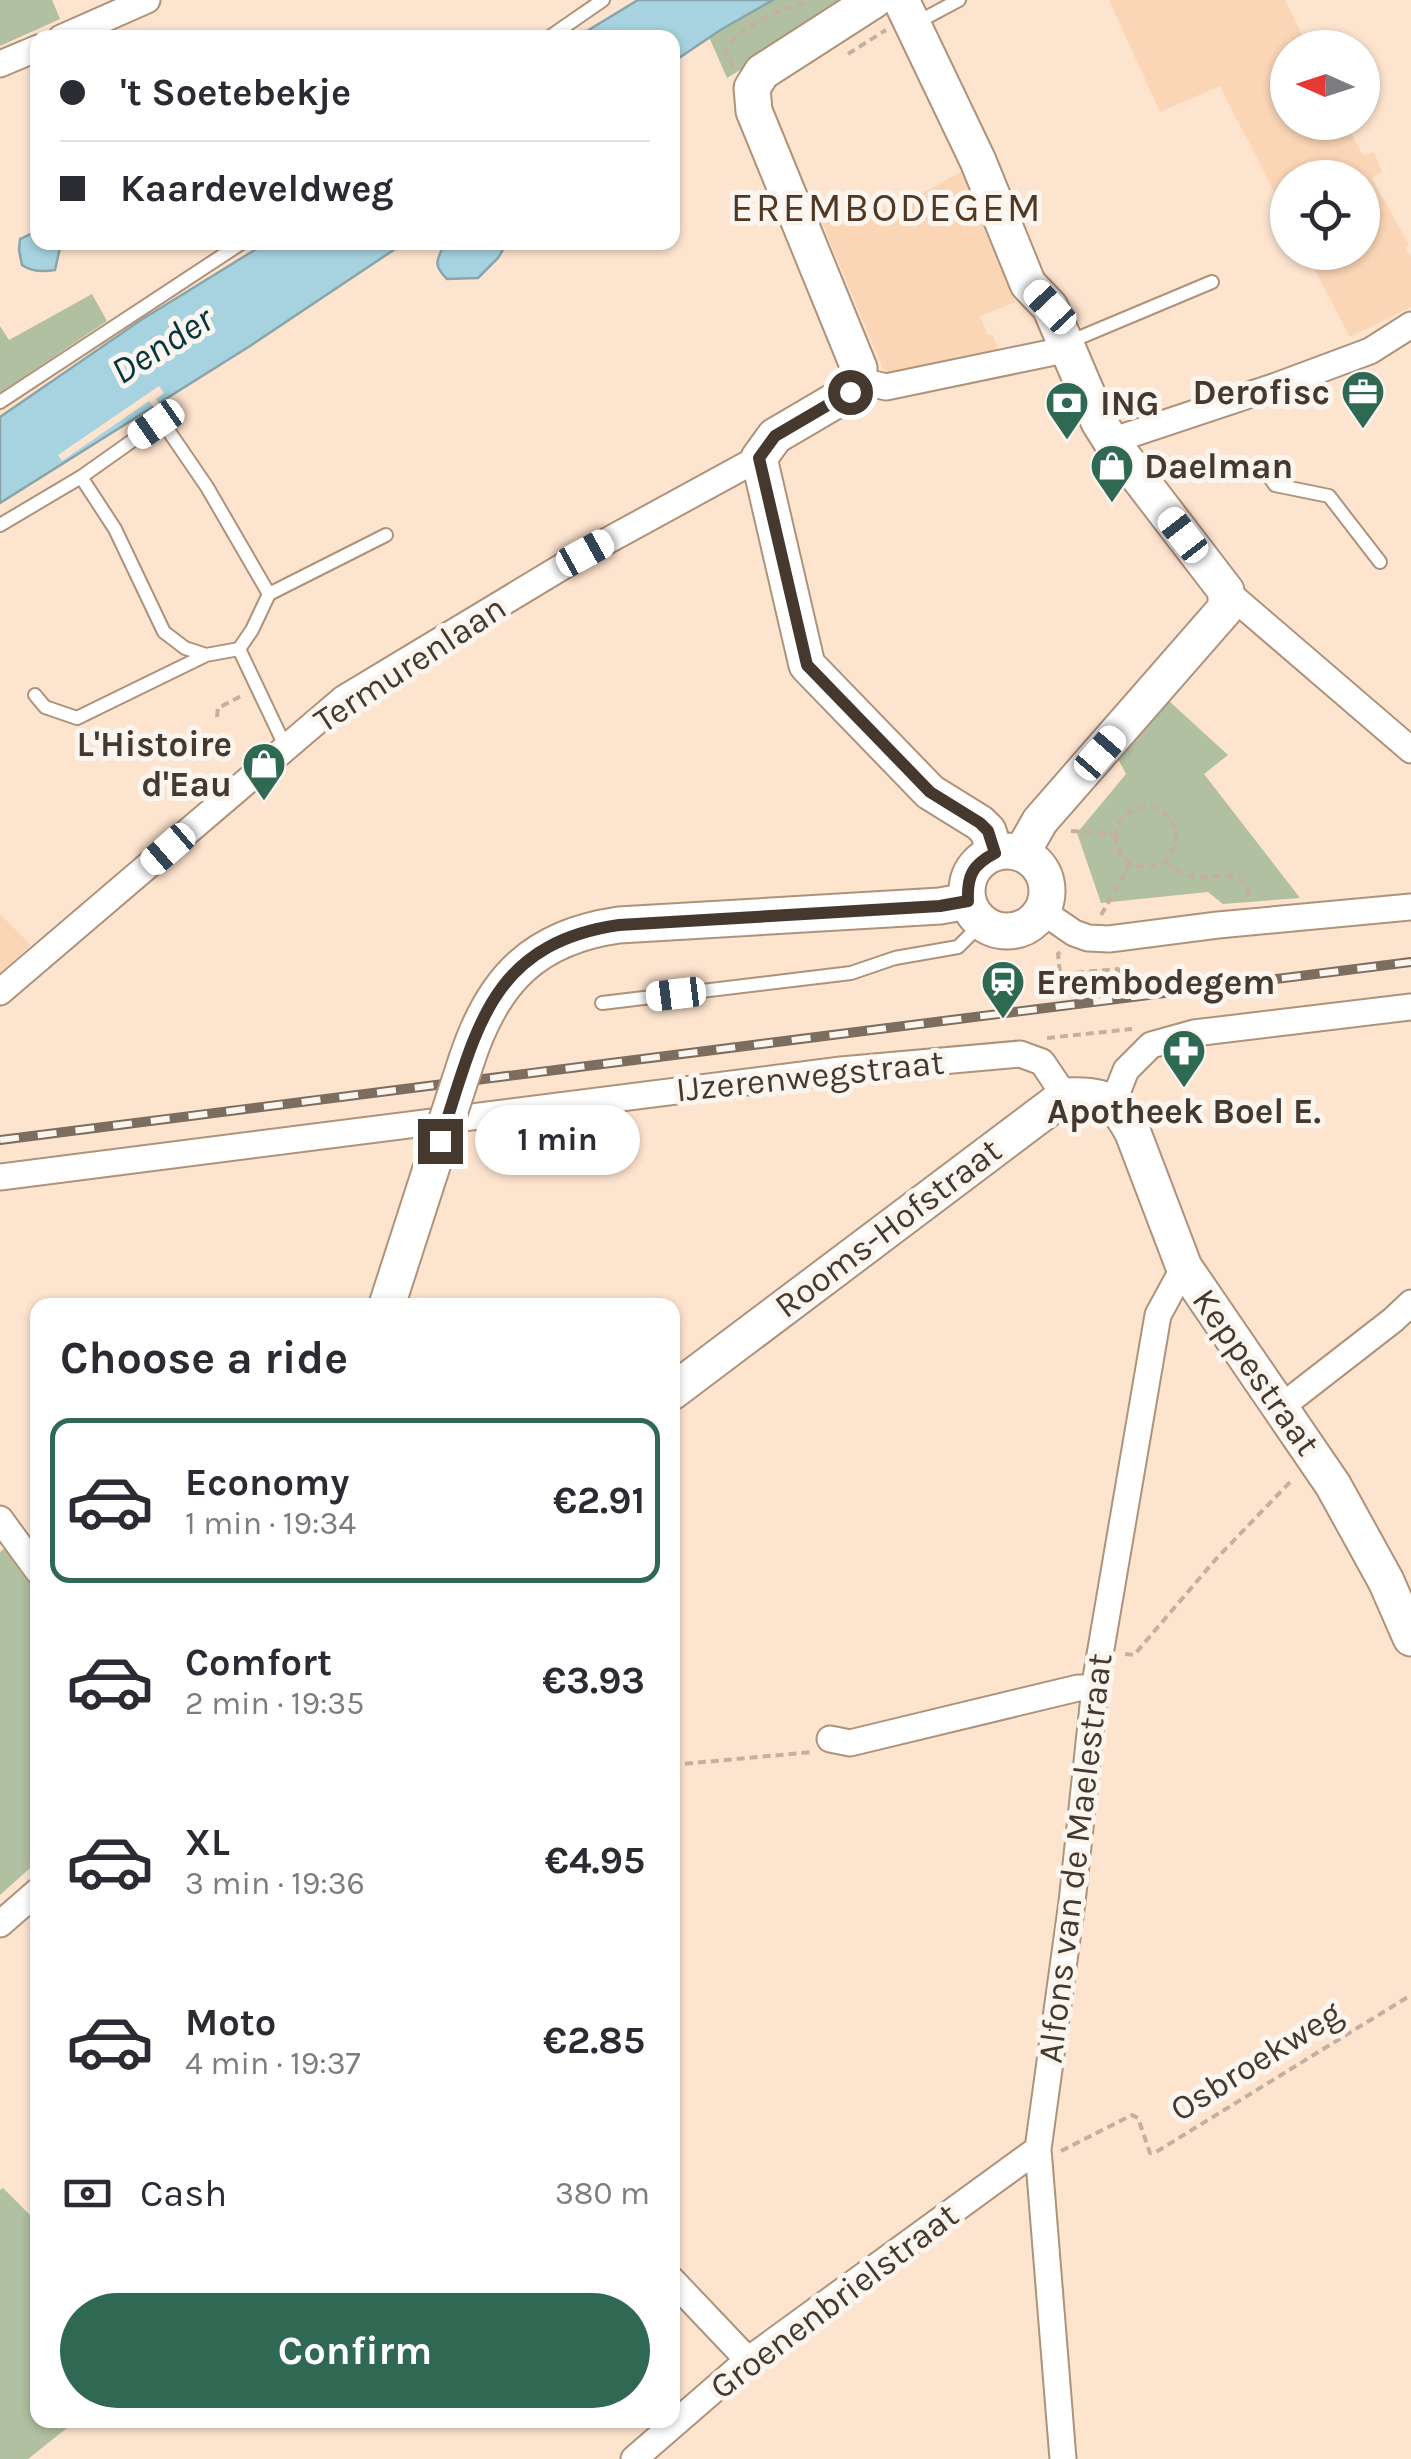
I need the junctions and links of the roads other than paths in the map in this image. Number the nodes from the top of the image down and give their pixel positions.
1 (146, 0) edge
2 (603, 0) edge
3 (874, 0) edge
4 (960, 0) edge
5 (908, 12) edge
6 (79, 30) edge
7 (560, 30) edge
8 (30, 51) edge
9 (0, 64) edge
10 (231, 250) edge
11 (1212, 282) dead end
12 (1411, 324) edge
13 (1068, 346) junction
14 (858, 380) junction
15 (0, 402) edge
16 (1111, 442) junction
17 (759, 458) junction
18 (1268, 475) dead end
19 (81, 477) junction
20 (0, 525) edge
21 (386, 535) dead end
22 (1380, 562) dead end
23 (1226, 591) junction
24 (269, 594) junction
25 (240, 649) junction
26 (206, 655) junction
27 (36, 694) dead end
28 (286, 748) junction
29 (1411, 750) edge
30 (1010, 854) junction
31 (1411, 907) edge
32 (1042, 911) junction
33 (975, 912) junction
34 (0, 992) edge
35 (602, 1003) dead end
36 (1411, 1007) edge
37 (1064, 1096) junction
38 (1113, 1103) junction
39 (0, 1178) edge
40 (1184, 1267) junction
41 (389, 1298) edge
42 (1411, 1304) edge
43 (680, 1386) edge
44 (1281, 1407) junction
45 (0, 1519) edge
46 (30, 1559) edge
47 (1411, 1638) edge
48 (1095, 1688) junction
49 (840, 1741) road end
50 (30, 1898) edge
51 (0, 1924) edge
52 (1039, 2156) junction
53 (680, 2288) edge
54 (748, 2360) junction
55 (680, 2419) edge
56 (670, 2428) edge
57 (634, 2459) edge
58 (1063, 2459) edge

1 - 6 street
2 - 7 lane
3 - 14 street
4 - 5 lane
5 - 13 street
8 - 9 street
10 - 15 lane
11 - 13 lane
12 - 16 street
13 - 14 street
13 - 16 street
14 - 17 street
16 - 23 street
17 - 28 street, Termurenlaan
17 - 30 street
18 - 22 lane
19 - 20 lane
19 - 24 lane
19 - 26 lane
21 - 24 lane
23 - 29 street
23 - 30 street
24 - 25 lane
25 - 26 lane
25 - 28 lane
26 - 27 lane
28 - 34 street, Termurenlaan
30 - 32 street
30 - 33 street
31 - 32 street
32 - 33 street
33 - 35 lane
33 - 41 street, bridge
36 - 38 street
37 - 38 street
37 - 39 street, IJzerenwegstraat
37 - 43 street, Rooms-Hofstraat
38 - 40 street, Keppestraat
40 - 44 street, Keppestraat
40 - 48 street, Alfons van de Maelestraat
42 - 44 street
44 - 47 street, Keppestraat
45 - 46 street
48 - 49 street
48 - 52 street, Alfons van de Maelestraat
50 - 51 street
52 - 54 street, Groenenbrielstraat
52 - 58 street, Alfons van de Maelestraat
53 - 54 street
54 - 55 street, Groenenbrielstraat
56 - 57 street, Groenenbrielstraat

